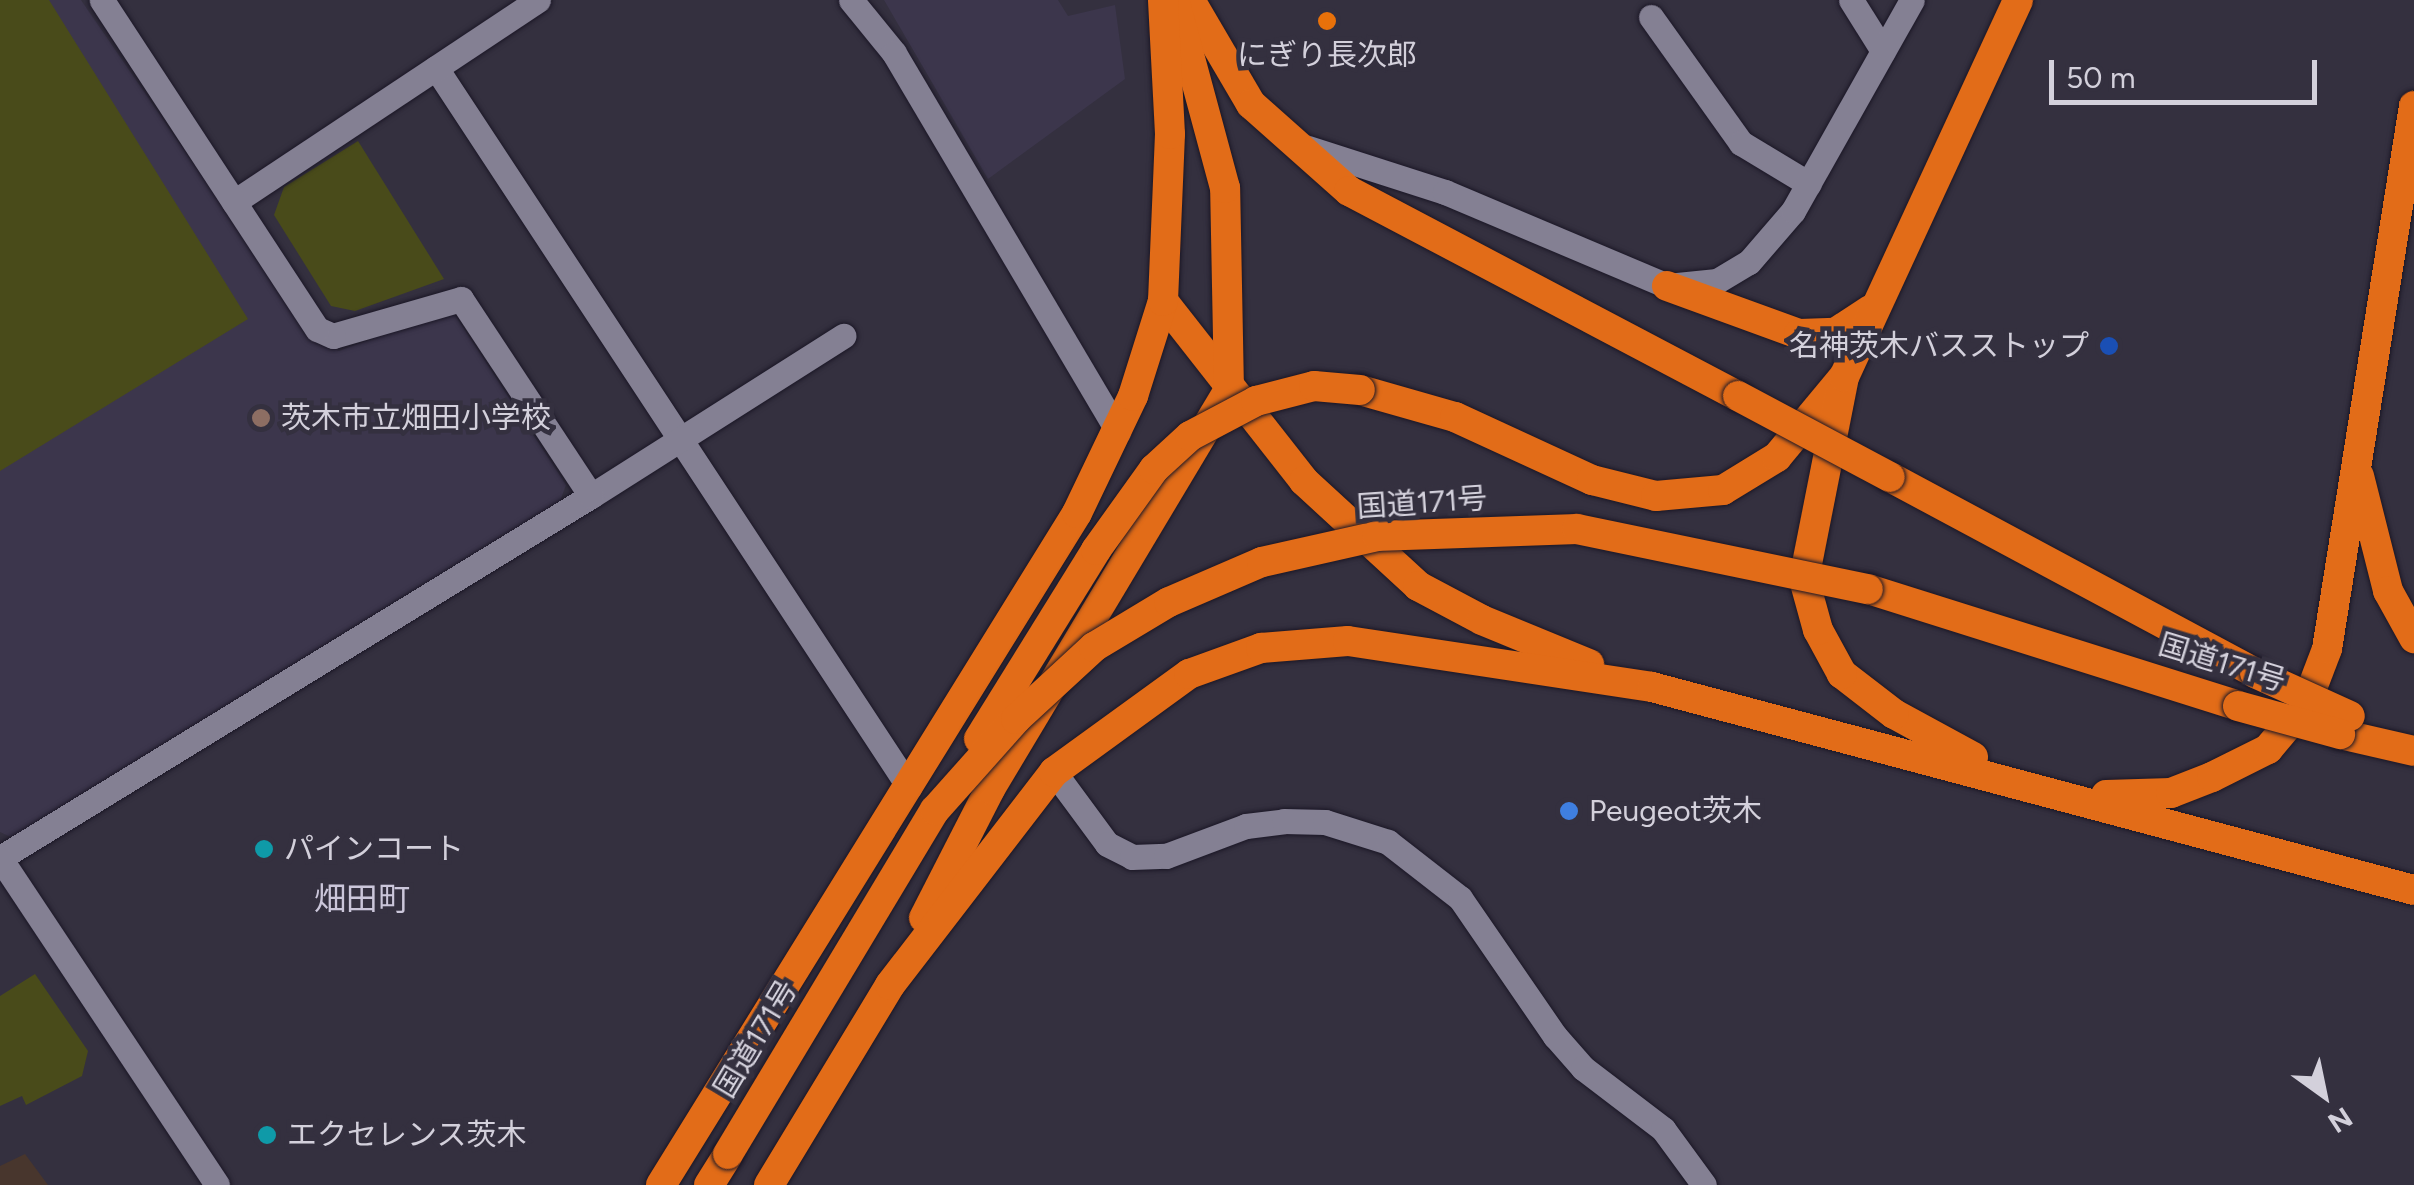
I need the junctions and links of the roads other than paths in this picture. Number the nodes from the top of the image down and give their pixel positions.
1 (102, 0) edge
2 (538, 0) edge
3 (851, 0) edge
4 (1163, 0) edge
5 (1174, 0) edge
6 (1190, 0) edge
7 (1851, 0) edge
8 (1912, 0) edge
9 (2018, 0) edge
10 (1651, 17) dead end
11 (1883, 51) junction
12 (436, 68) junction
13 (2414, 106) edge
14 (1282, 133) junction
15 (1809, 184) junction
16 (234, 202) junction
17 (1667, 286) junction
18 (1163, 300) junction
19 (1870, 310) junction
20 (843, 336) dead end
21 (1844, 377) junction
22 (1228, 390) junction
23 (1118, 432) junction
24 (678, 436) junction
25 (2356, 463) junction
26 (591, 496) junction
27 (2414, 638) edge
28 (1652, 687) junction
29 (2345, 725) junction
30 (2414, 742) edge
31 (2414, 751) edge
32 (1054, 772) junction
33 (2011, 778) junction
34 (909, 787) junction
35 (2073, 796) junction
36 (935, 810) junction
37 (0, 858) edge
38 (2414, 890) edge
39 (890, 984) junction
40 (218, 1185) edge
41 (661, 1185) edge
42 (708, 1185) edge
43 (770, 1185) edge
44 (1704, 1185) edge

1 - 16 street
2 - 12 street
3 - 23 street
4 - 18 highway
5 - 22 highway
6 - 14 highway
7 - 11 street
8 - 11 street
9 - 19 highway
10 - 15 street
11 - 15 street
12 - 16 street
12 - 24 street
13 - 25 highway
14 - 17 street
14 - 29 highway, bridge
15 - 17 street
16 - 26 street
17 - 19 highway
18 - 22 highway
18 - 23 highway
19 - 21 highway
20 - 24 street
21 - 33 highway
21 - 36 highway, bridge
22 - 28 highway
22 - 39 highway
23 - 34 highway
24 - 26 street
24 - 34 street
25 - 27 highway
25 - 35 highway
26 - 37 street
28 - 32 highway
28 - 33 highway
29 - 30 highway
29 - 31 highway, 国道171号
29 - 36 highway, 国道171号, bridge
32 - 39 highway
32 - 44 street
33 - 35 highway
34 - 41 highway
35 - 38 highway
36 - 42 highway, 国道171号, bridge
37 - 40 street
39 - 43 highway

